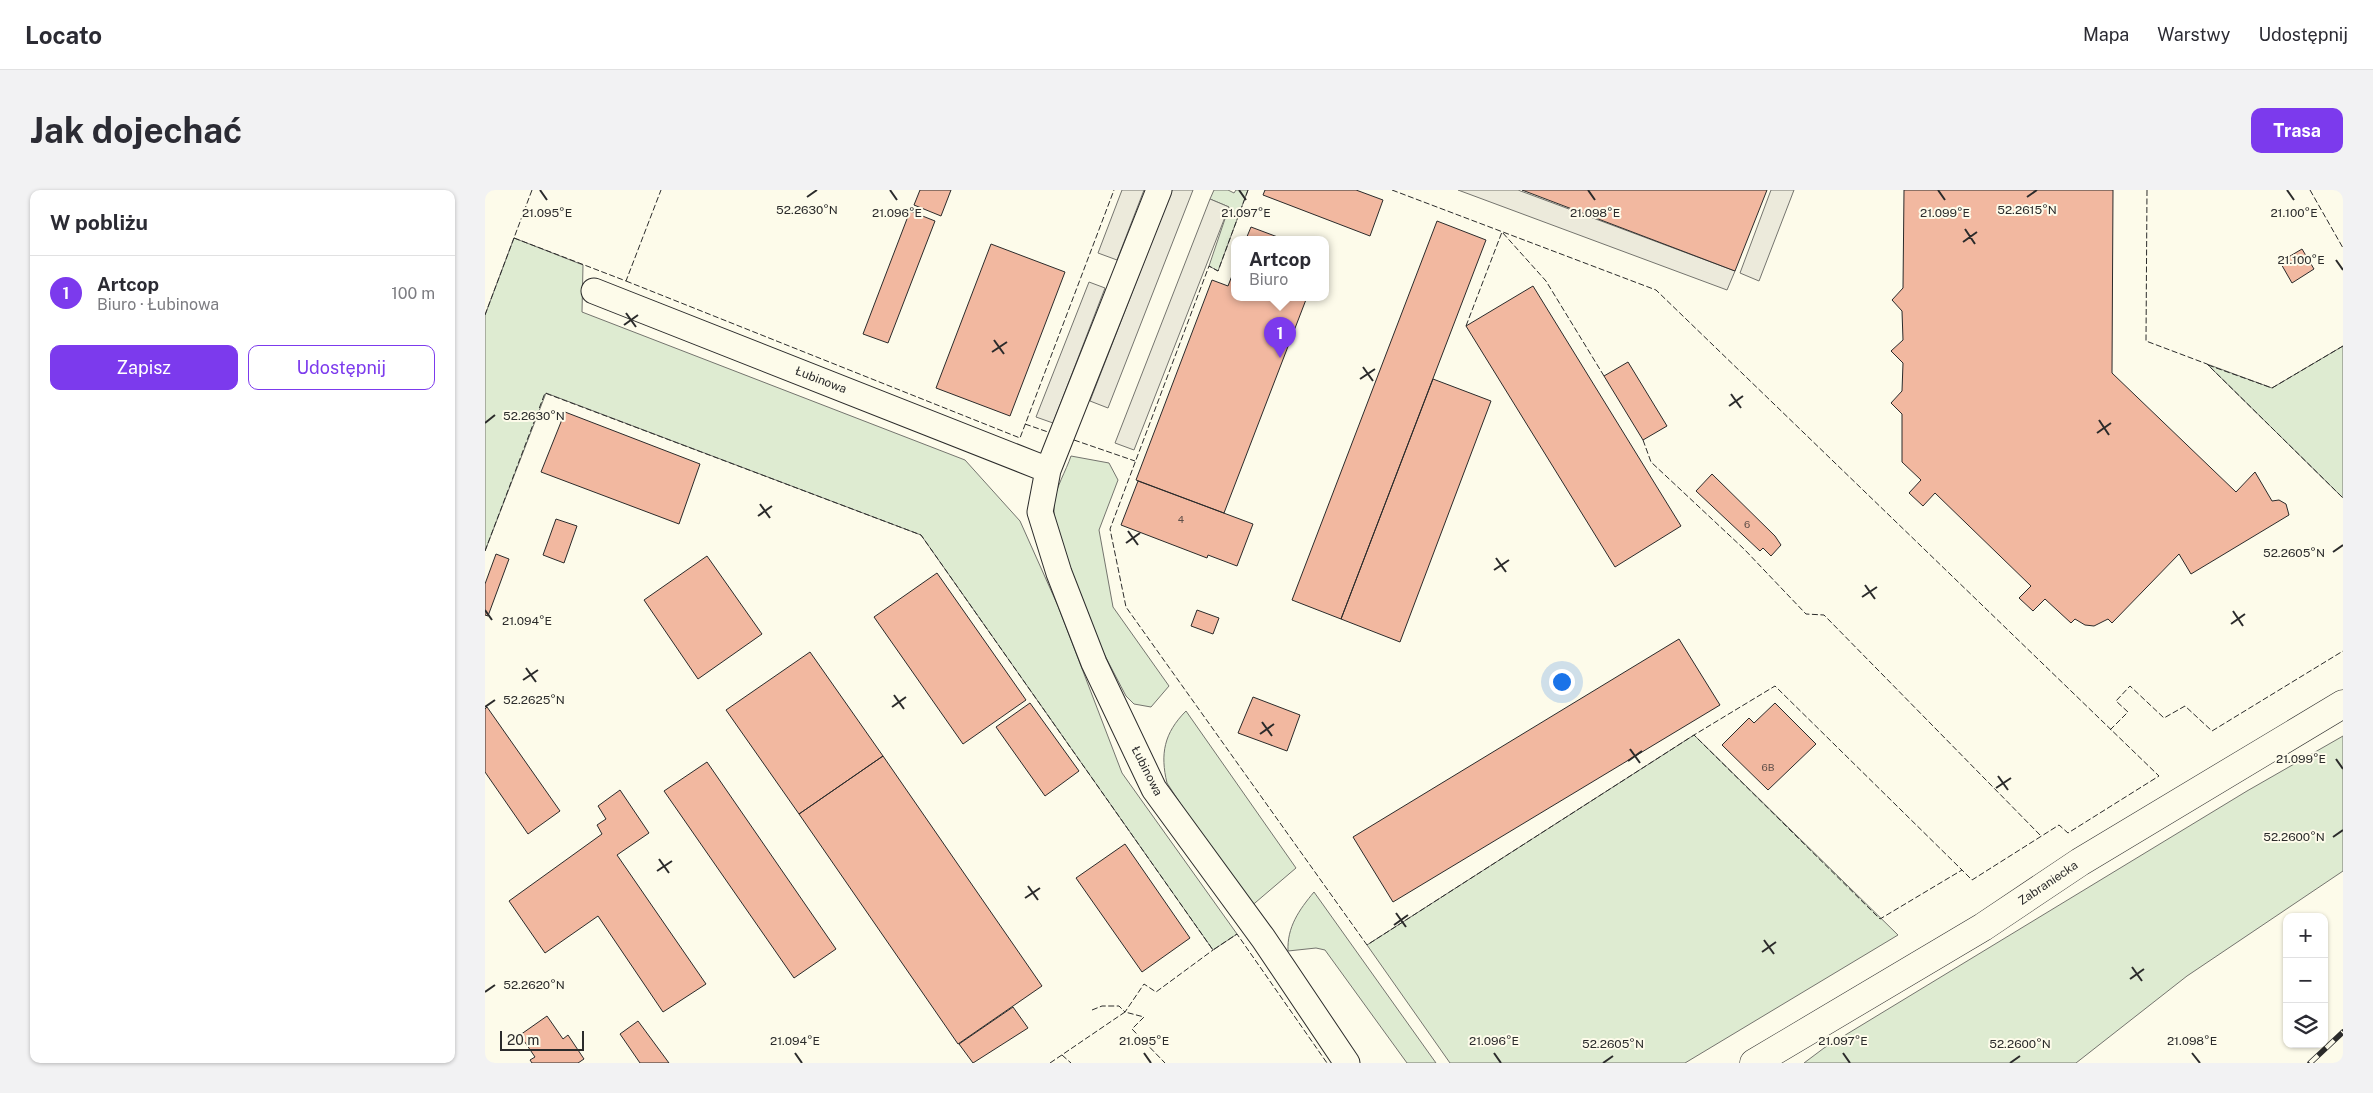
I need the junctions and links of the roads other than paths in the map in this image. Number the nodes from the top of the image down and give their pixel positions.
1 (1159, 190) edge
2 (593, 291) dead end
3 (1049, 470) junction
4 (2343, 704) edge
5 (1347, 1063) edge
6 (1754, 1063) edge

1 - 3 street, Łubinowa
2 - 3 street, Łubinowa
3 - 5 street, Łubinowa
4 - 6 main road, Zabraniecka

